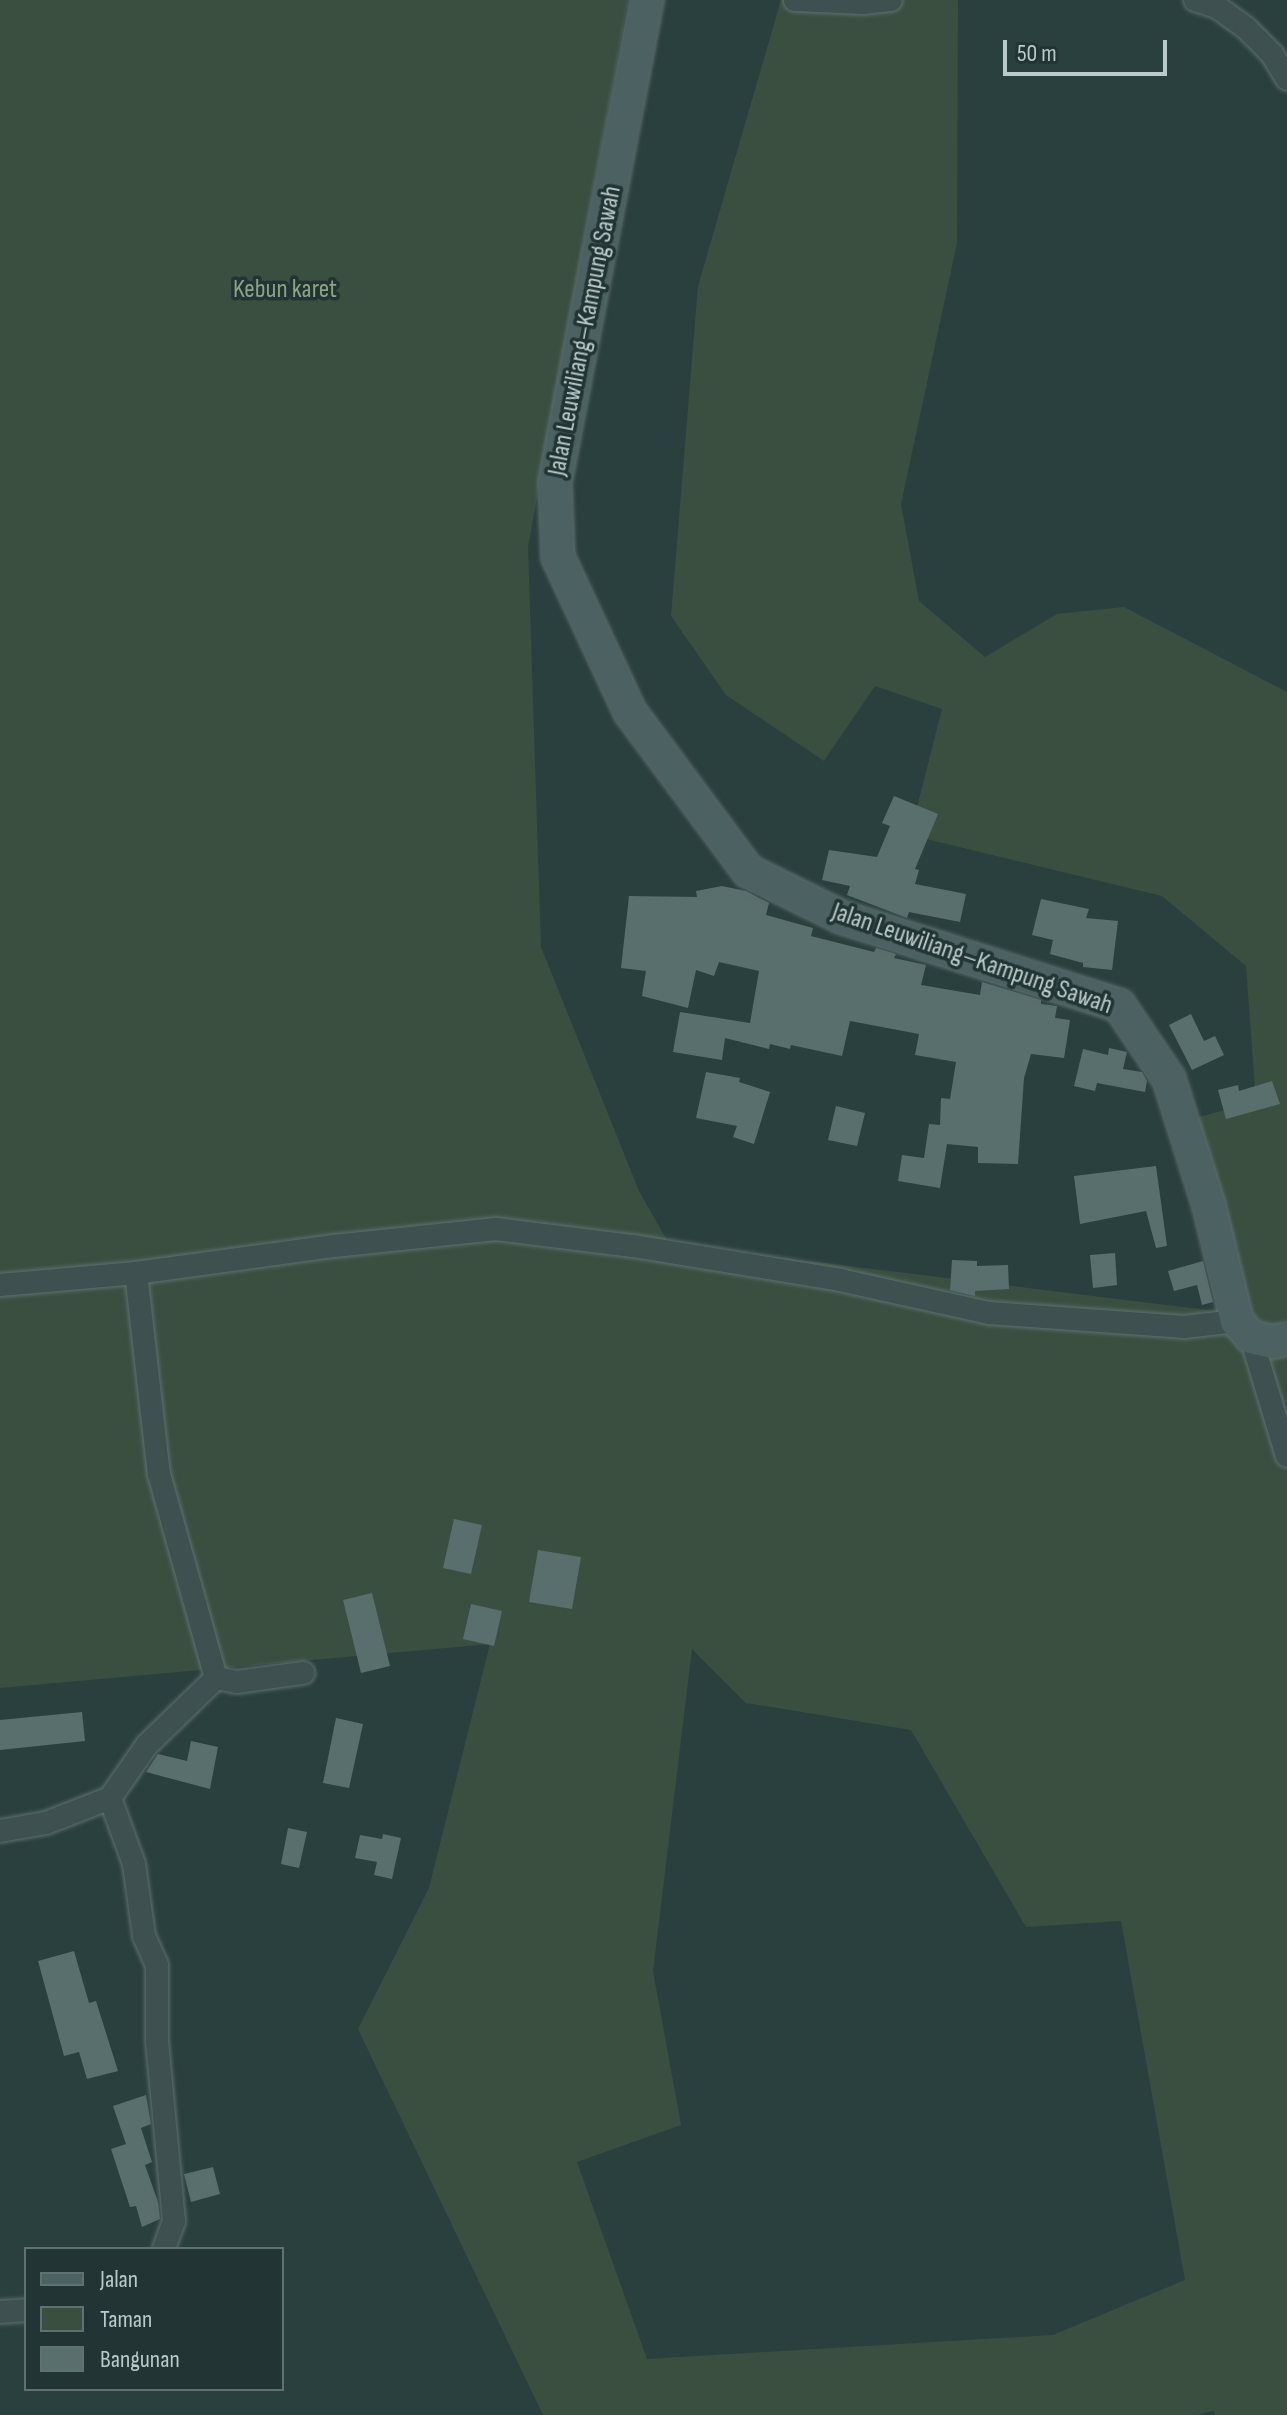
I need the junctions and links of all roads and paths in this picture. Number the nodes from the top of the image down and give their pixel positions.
1 (647, 0) edge
2 (795, 0) edge
3 (891, 0) edge
4 (1195, 0) edge
5 (1287, 79) edge
6 (136, 1273) junction
7 (0, 1285) edge
8 (1244, 1329) junction
9 (1287, 1339) edge
10 (1287, 1456) edge
11 (303, 1673) dead end
12 (216, 1678) junction
13 (110, 1798) junction
14 (0, 1831) edge
15 (165, 2247) edge
16 (24, 2310) edge
17 (0, 2312) edge

1 - 8 main road, Jalan Leuwiliang–Kampung Sawah
2 - 3 street
4 - 5 street
6 - 7 street
6 - 8 street
6 - 12 street
8 - 9 main road
8 - 10 street
11 - 12 street
12 - 13 street
13 - 14 street
13 - 15 street
16 - 17 street

